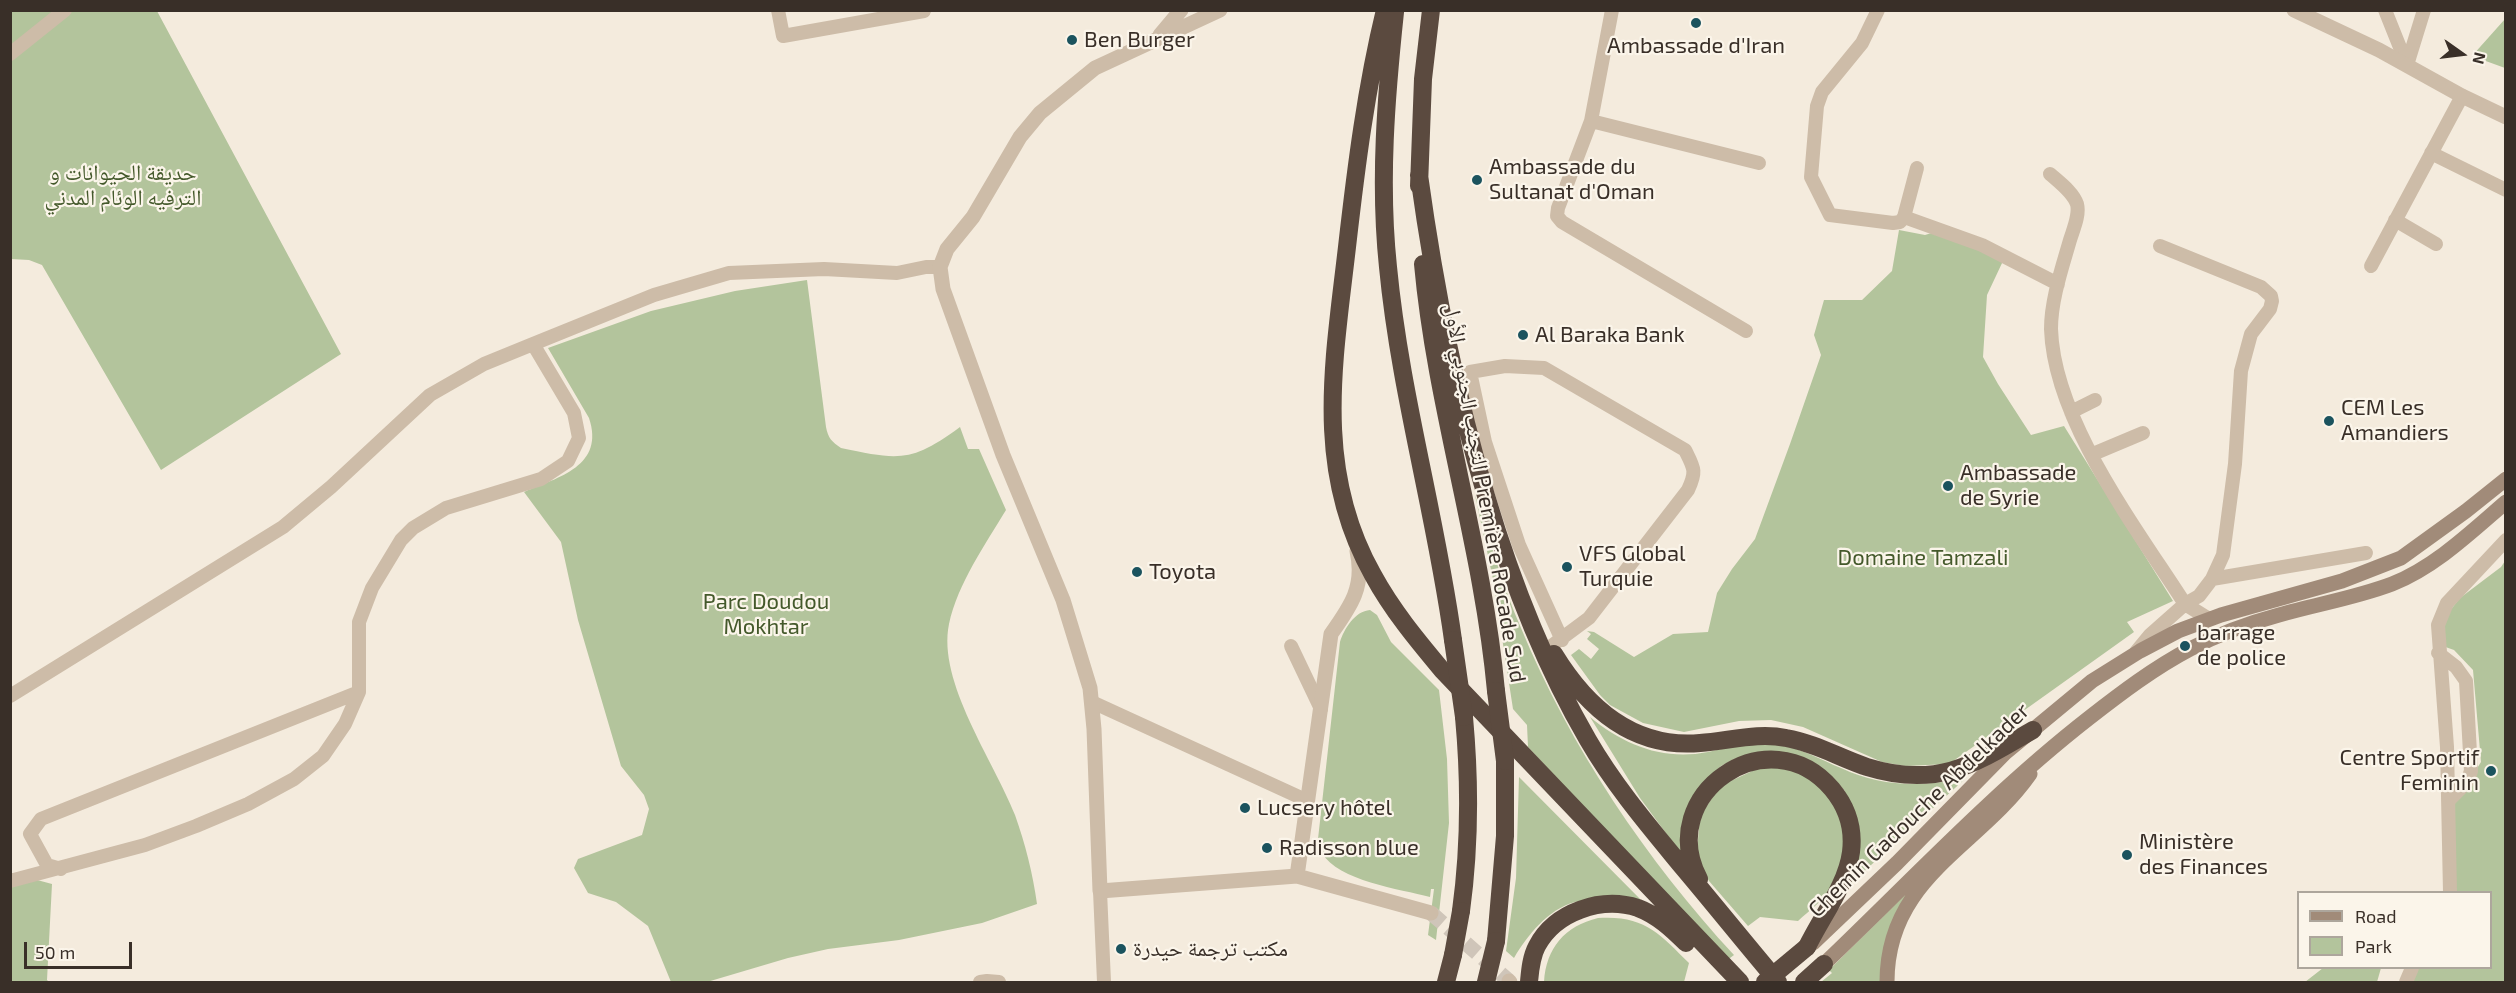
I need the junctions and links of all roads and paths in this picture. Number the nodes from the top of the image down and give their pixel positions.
1 (65, 10) edge
2 (778, 10) edge
3 (1181, 10) edge
4 (1220, 10) edge
5 (1386, 10) edge
6 (1395, 10) edge
7 (1431, 10) edge
8 (1611, 10) edge
9 (1878, 10) edge
10 (2294, 10) edge
11 (2385, 10) edge
12 (2424, 10) edge
13 (924, 11) edge
14 (1156, 40) junction
15 (10, 54) edge
16 (2407, 65) junction
17 (2462, 96) junction
18 (2505, 117) edge
19 (1591, 121) junction
20 (2431, 153) junction
21 (1759, 163) dead end
22 (1917, 168) dead end
23 (2050, 174) dead end
24 (1419, 175) junction
25 (2505, 190) edge
26 (1904, 217) junction
27 (2395, 220) junction
28 (2436, 244) dead end
29 (2160, 246) dead end
30 (2371, 266) dead end
31 (940, 267) junction
32 (2058, 284) junction
33 (1746, 331) dead end
34 (533, 344) junction
35 (2095, 400) dead end
36 (2072, 412) junction
37 (2143, 433) dead end
38 (2092, 454) junction
39 (2505, 479) edge
40 (2505, 502) edge
41 (1352, 525) junction
42 (2505, 540) edge
43 (2366, 553) dead end
44 (1507, 559) junction
45 (2212, 579) junction
46 (2185, 604) junction
47 (2209, 619) junction
48 (1556, 644) junction
49 (1291, 646) dead end
50 (2438, 653) junction
51 (2133, 656) junction
52 (359, 692) junction
53 (10, 696) edge
54 (1092, 702) junction
55 (1321, 709) junction
56 (2033, 730) junction
57 (2047, 750) junction
58 (2448, 800) junction
59 (1308, 801) junction
60 (62, 868) junction
61 (1297, 876) junction
62 (10, 881) edge
63 (1101, 891) junction
64 (2450, 891) edge
65 (1431, 913) tunnel mouth
66 (1807, 948) junction
67 (1824, 964) joint
68 (980, 982) edge
69 (999, 982) edge
70 (1104, 982) edge
71 (1446, 982) edge
72 (1486, 982) edge
73 (1529, 982) edge
74 (1729, 982) edge
75 (1740, 982) edge
76 (1765, 982) edge
77 (1778, 982) edge
78 (1804, 982) edge
79 (1887, 982) edge

1 - 15 street
2 - 13 street
3 - 14 street
4 - 14 street
5 - 41 highway
6 - 71 highway, bridge
7 - 24 highway, التجنب الجنوبي الأول Première Rocade Sud
8 - 19 street
9 - 26 street
10 - 16 street
11 - 16 street
12 - 16 street
14 - 31 street
16 - 17 street
17 - 18 street
17 - 20 street
19 - 21 street
19 - 33 street
20 - 25 street
20 - 27 street
22 - 26 street
23 - 32 street
24 - 44 highway
24 - 72 highway, التجنب الجنوبي الأول Première Rocade Sud, bridge
26 - 32 street
27 - 28 street
27 - 30 street
29 - 45 street
31 - 34 street
31 - 54 street
32 - 36 street
34 - 52 street
34 - 53 street
35 - 36 street
36 - 38 street
37 - 38 street
38 - 46 street
39 - 47 main road, Chemin Gadouche Abdelkader
40 - 57 main road, Chemin Gadouche Abdelkader
41 - 55 street
41 - 75 highway
42 - 50 street
43 - 45 street
44 - 48 highway
44 - 77 highway
45 - 46 street
46 - 47 street
46 - 51 street
47 - 51 main road, Chemin Gadouche Abdelkader
48 - 48 street
48 - 56 highway
49 - 55 street
50 - 58 street
50 - 58 street
51 - 56 main road, Chemin Gadouche Abdelkader
52 - 60 street
52 - 60 street
54 - 59 street
54 - 63 street
55 - 59 street
56 - 66 main road, Chemin Gadouche Abdelkader
57 - 67 main road, Chemin Gadouche Abdelkader
57 - 79 main road
58 - 64 street
59 - 61 street
60 - 62 street
61 - 63 street
61 - 65 street
63 - 70 street
66 - 76 highway, bridge
66 - 77 highway
67 - 78 highway
68 - 69 street
73 - 74 highway

